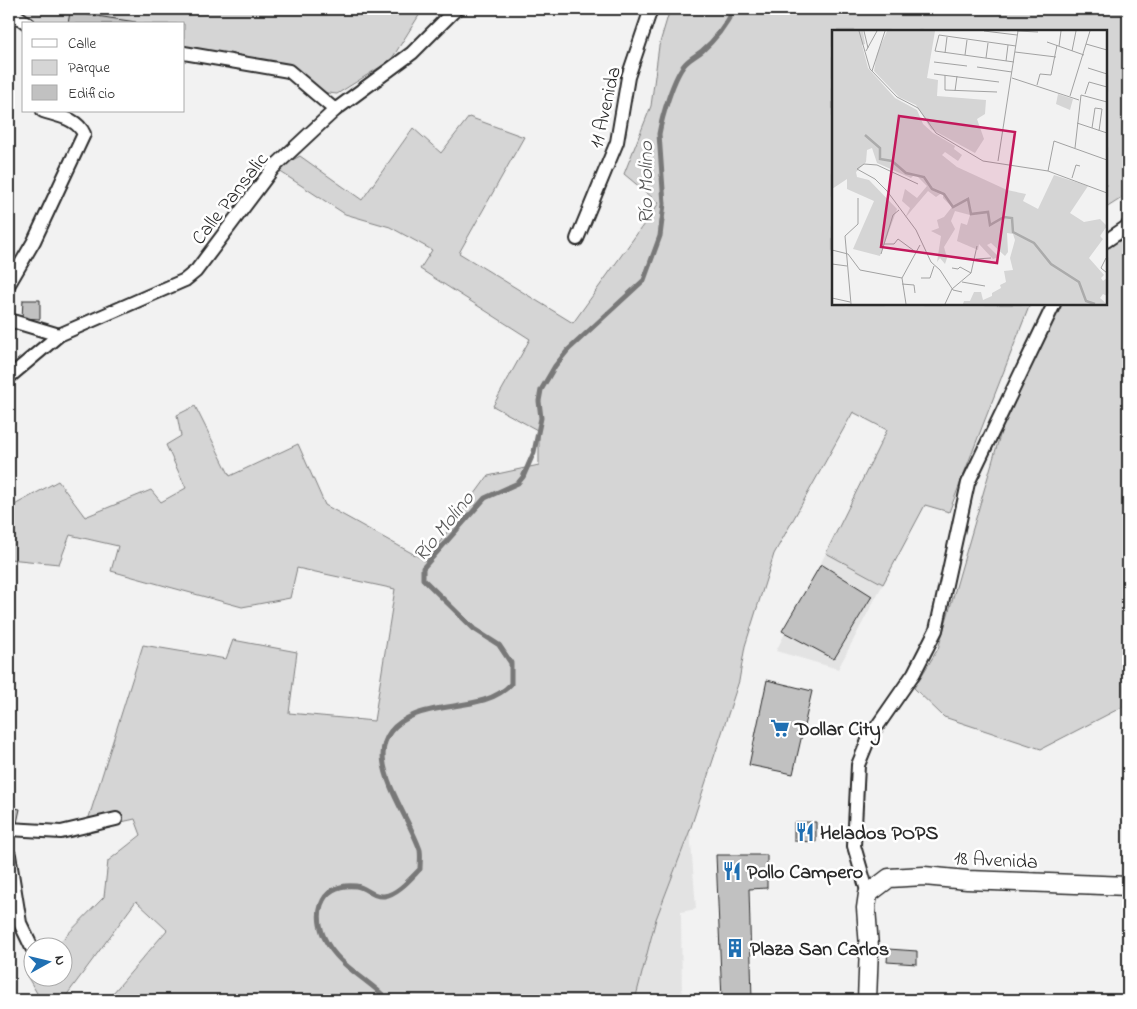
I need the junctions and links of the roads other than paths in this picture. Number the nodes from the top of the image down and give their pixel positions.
1 (456, 9) edge
2 (651, 9) edge
3 (9, 13) edge
4 (24, 22) edge
5 (185, 52) edge
6 (336, 110) junction
7 (45, 112) edge
8 (1128, 226) edge
9 (577, 239) dead end
10 (1107, 240) edge
11 (9, 284) edge
12 (1054, 305) edge
13 (9, 320) edge
14 (59, 335) junction
15 (9, 377) edge
16 (116, 819) dead end
17 (9, 829) edge
18 (9, 855) edge
19 (1128, 886) edge
20 (868, 894) junction
21 (26, 936) edge
22 (867, 1000) edge

1 - 6 street, Calle Pansalic
2 - 9 street, 11 Avenida
3 - 4 street
5 - 6 street
6 - 14 street, Calle Pansalic
7 - 11 street
8 - 10 street
12 - 20 street
13 - 14 street
14 - 15 street, Calle Pansalic
16 - 17 street
18 - 21 street
19 - 20 street, 18 Avenida
20 - 22 street

